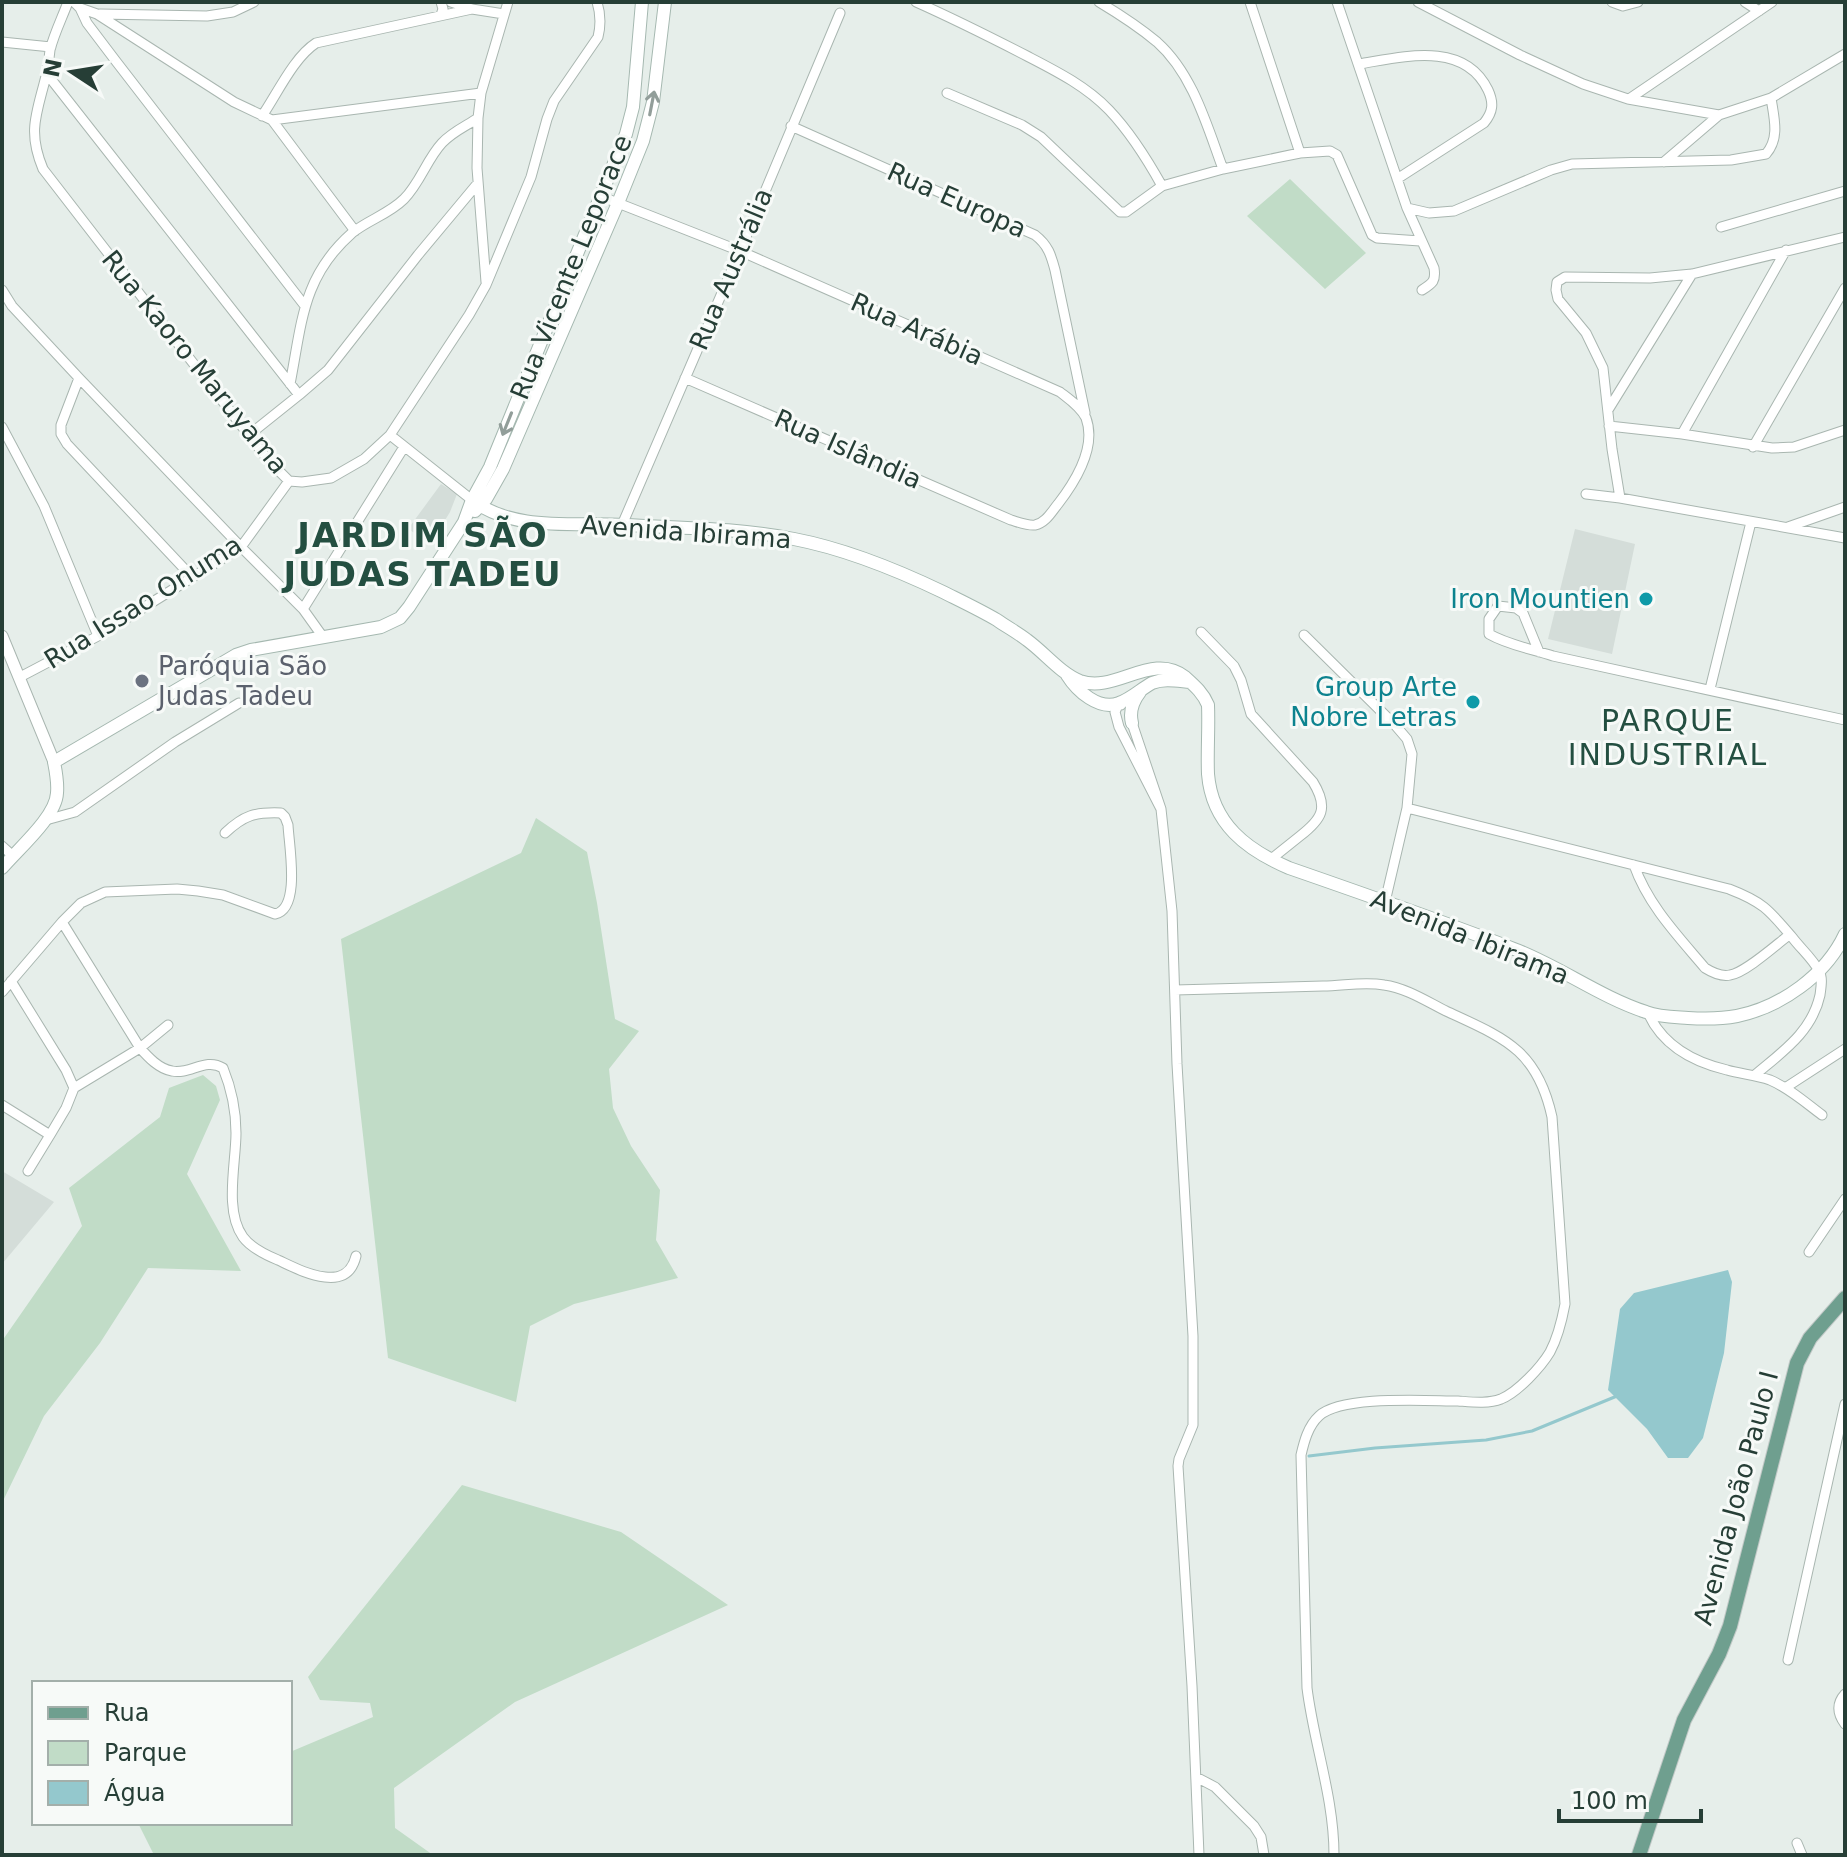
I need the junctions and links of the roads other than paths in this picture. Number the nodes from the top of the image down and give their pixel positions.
1 (254, 2) edge
2 (441, 2) edge
3 (451, 2) edge
4 (508, 2) edge
5 (597, 2) edge
6 (642, 2) edge
7 (665, 2) edge
8 (916, 2) edge
9 (1099, 2) edge
10 (1250, 2) edge
11 (1337, 2) edge
12 (1418, 2) edge
13 (1612, 2) edge
14 (1638, 2) edge
15 (1745, 2) edge
16 (1772, 2) edge
17 (74, 4) edge
18 (472, 9) junction
19 (1759, 11) junction
20 (840, 13) dead end
21 (97, 14) junction
22 (504, 14) junction
23 (441, 15) junction
24 (2, 42) edge
25 (51, 47) junction
26 (1845, 54) edge
27 (1359, 64) junction
28 (47, 74) junction
29 (481, 93) junction
30 (947, 93) dead end
31 (1771, 98) junction
32 (1628, 99) junction
33 (1719, 115) junction
34 (267, 118) junction
35 (478, 118) junction
36 (791, 126) junction
37 (1300, 153) junction
38 (1664, 162) junction
39 (1223, 169) junction
40 (1397, 179) junction
41 (478, 183) junction
42 (1162, 186) junction
43 (1845, 191) edge
44 (600, 196) junction
45 (618, 203) junction
46 (1407, 208) junction
47 (1721, 227) dead end
48 (355, 231) junction
49 (1845, 237) edge
50 (1420, 241) junction
51 (1786, 250) junction
52 (740, 251) junction
53 (1692, 274) junction
54 (486, 285) junction
55 (1845, 288) edge
56 (2, 290) edge
57 (1422, 290) dead end
58 (305, 306) junction
59 (79, 378) junction
60 (685, 378) junction
61 (290, 384) junction
62 (299, 395) junction
63 (1608, 410) junction
64 (1085, 417) junction
65 (1609, 426) junction
66 (2, 427) edge
67 (1845, 430) edge
68 (1682, 434) junction
69 (249, 435) junction
70 (390, 435) junction
71 (404, 447) junction
72 (1753, 447) junction
73 (289, 481) junction
74 (1586, 494) dead end
75 (1620, 498) junction
76 (476, 503) junction
77 (1845, 507) edge
78 (1751, 522) junction
79 (622, 525) junction
80 (1786, 527) junction
81 (1845, 538) edge
82 (241, 547) junction
83 (192, 577) junction
84 (303, 609) junction
85 (1201, 632) dead end
86 (1304, 635) dead end
87 (2, 636) edge
88 (98, 636) junction
89 (323, 637) junction
90 (1539, 652) junction
91 (1064, 672) junction
92 (1127, 676) junction
93 (20, 677) junction
94 (1190, 682) junction
95 (1092, 684) junction
96 (1710, 689) junction
97 (1140, 691) junction
98 (239, 703) dead end
99 (1119, 703) junction
100 (1845, 720) edge
101 (1132, 723) junction
102 (54, 762) junction
103 (1407, 808) junction
104 (1161, 809) junction
105 (46, 820) junction
106 (225, 833) dead end
107 (2, 846) edge
108 (13, 856) junction
109 (1270, 860) junction
110 (1634, 865) junction
111 (2, 868) edge
112 (1385, 902) junction
113 (62, 922) junction
114 (1845, 934) edge
115 (1789, 935) junction
116 (1819, 971) junction
117 (11, 981) junction
118 (1175, 990) junction
119 (2, 992) edge
120 (1648, 1013) junction
121 (168, 1025) dead end
122 (140, 1048) junction
123 (1845, 1049) edge
124 (1755, 1075) junction
125 (74, 1088) junction
126 (1785, 1088) junction
127 (2, 1105) edge
128 (1822, 1115) dead end
129 (50, 1135) junction
130 (28, 1171) dead end
131 (1845, 1199) edge
132 (1809, 1252) dead end
133 (356, 1256) dead end
134 (1845, 1298) edge
135 (1845, 1404) edge
136 (1788, 1660) dead end
137 (1845, 1694) edge
138 (1845, 1724) edge
139 (1196, 1777) junction
140 (1797, 1843) dead end
141 (1199, 1855) edge
142 (1264, 1855) edge
143 (1334, 1855) edge
144 (1639, 1855) edge
145 (1802, 1855) edge

1 - 21 street
2 - 23 street
3 - 18 street
4 - 22 street
5 - 54 street, Rua Kaoro Maruyama
6 - 44 main road, Rua Vicente Leporace
45 -> 7 main road
8 - 42 street
9 - 39 street
10 - 37 street
11 - 27 street
12 - 32 street
13 - 14 street
15 - 19 street
16 - 19 street
17 - 21 street
17 - 25 street, Rua Kaoro Maruyama
17 - 58 street
18 - 22 street
18 - 23 street
19 - 32 street
20 - 36 street, Rua Austrália
21 - 34 street
22 - 29 street
23 - 34 street
24 - 25 street
25 - 28 street, Rua Kaoro Maruyama
26 - 31 street
27 - 40 street
27 - 40 street
28 - 61 street
28 - 69 street, Rua Kaoro Maruyama
29 - 34 street
29 - 35 street
30 - 42 street
31 - 33 street
31 - 38 street
32 - 33 street
33 - 38 street
34 - 48 street
35 - 41 street
35 - 48 street
36 - 52 street, Rua Austrália
36 - 64 street, Rua Europa
37 - 39 street
37 - 50 street
38 - 46 street
39 - 42 street
40 - 46 street
41 - 54 street
41 - 62 street
43 - 47 street
44 - 45 street, Rua Arábia
44 -> 76 main road, Rua Vicente Leporace
45 - 52 street, Rua Arábia
45 - 76 main road
46 - 50 street
48 - 58 street
49 - 51 street
50 - 57 street
51 - 53 street
51 - 68 street
52 - 60 street, Rua Austrália
52 - 64 street, Rua Arábia
53 - 63 street
53 - 63 street
54 - 70 street, Rua Kaoro Maruyama
55 - 72 street
56 - 59 street
58 - 61 street
59 - 82 street
59 - 83 street
60 - 64 street, Rua Islândia
60 - 79 street, Rua Austrália
61 - 62 street
62 - 69 street
63 - 65 street
65 - 68 street
65 - 75 street
66 - 88 street
67 - 72 street
68 - 72 street
69 - 73 street, Rua Kaoro Maruyama
70 - 71 street
70 - 73 street, Rua Kaoro Maruyama
71 - 76 street
71 - 84 street
73 - 82 street, Rua Issao Onuma
74 - 75 street
75 - 78 street
76 - 79 main road, Avenida Ibirama
76 - 89 main road, Rua Vicente Leporace
77 - 80 street
78 - 80 street
78 - 96 street
79 - 91 main road, Avenida Ibirama
80 - 81 street
82 - 83 street, Rua Issao Onuma
82 - 84 street
83 - 88 street, Rua Issao Onuma
84 - 89 street
85 - 109 street
86 - 103 street
87 - 93 street
88 - 93 street, Rua Issao Onuma
89 - 102 main road, Rua Vicente Leporace
90 - 90 street
90 - 96 street
91 - 95 main road, Avenida Ibirama
91 - 99 main road, Avenida Ibirama
92 - 94 main road
92 - 95 main road
92 - 99 main road
93 - 102 street
94 - 97 main road
94 - 109 main road, Avenida Ibirama
95 - 99 main road, Avenida Ibirama
96 - 100 street
97 - 99 main road
97 - 101 main road
98 - 105 street
99 - 101 street
99 - 104 street
101 - 104 street
102 - 105 main road
103 - 110 street
103 - 112 street
104 - 118 street
105 - 108 main road
106 - 113 street
107 - 108 street
108 - 111 main road
109 - 112 main road, Avenida Ibirama
110 - 115 street
110 - 115 street
112 - 120 main road, Avenida Ibirama
113 - 117 street
113 - 122 street
114 - 116 main road, Avenida Ibirama
115 - 116 street
116 - 120 main road, Avenida Ibirama
116 - 124 street
117 - 119 street
117 - 125 street
118 - 139 street
118 - 143 street
120 - 124 street
121 - 122 street
122 - 125 street
122 - 133 street
123 - 126 street
124 - 126 street
125 - 129 street
126 - 128 street
127 - 129 street
129 - 130 street
131 - 132 street
134 - 144 main road, Avenida João Paulo I
135 - 136 street
137 - 138 street
139 - 141 street
139 - 142 street
140 - 145 street

